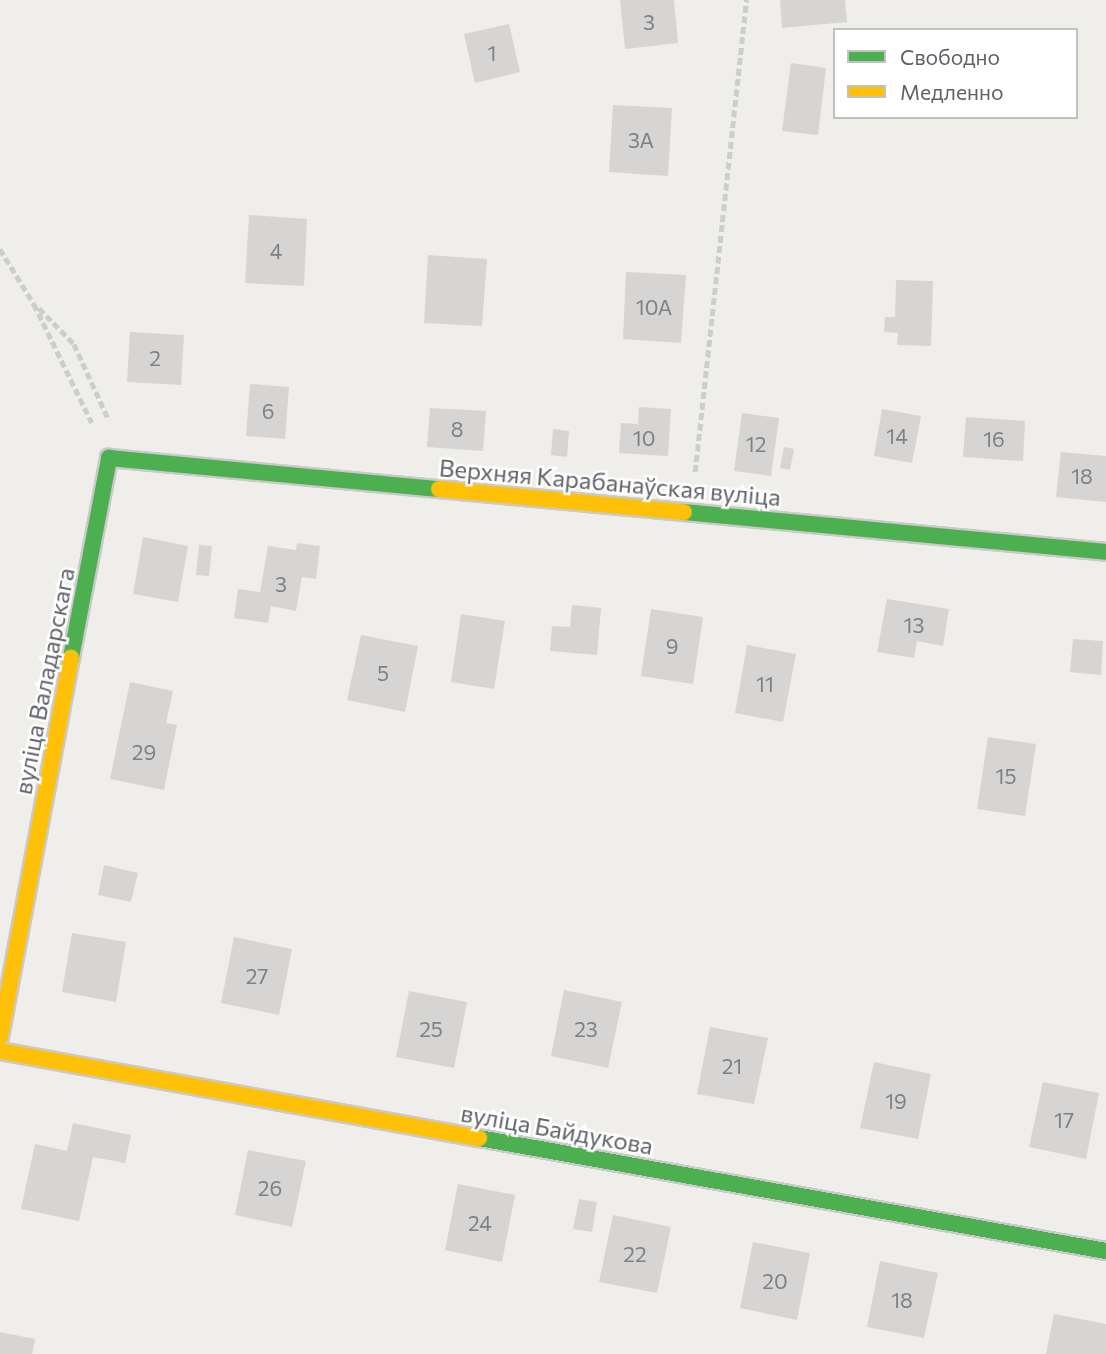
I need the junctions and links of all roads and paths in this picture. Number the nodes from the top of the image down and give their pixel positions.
1 (746, 0) edge
2 (0, 249) edge
3 (34, 303) junction
4 (109, 458) junction
5 (128, 460) junction
6 (691, 513) junction
7 (1106, 552) edge
8 (0, 1037) edge
9 (0, 1051) edge
10 (1106, 1251) edge

1 - 6 path
2 - 3 path
3 - 4 path
3 - 5 path
4 - 5 street, Верхняя Карабанаўская вуліца
4 - 8 street, вуліца Валадарскага
5 - 6 street, Верхняя Карабанаўская вуліца
6 - 7 street, Верхняя Карабанаўская вуліца
9 - 10 street, вуліца Байдукова

